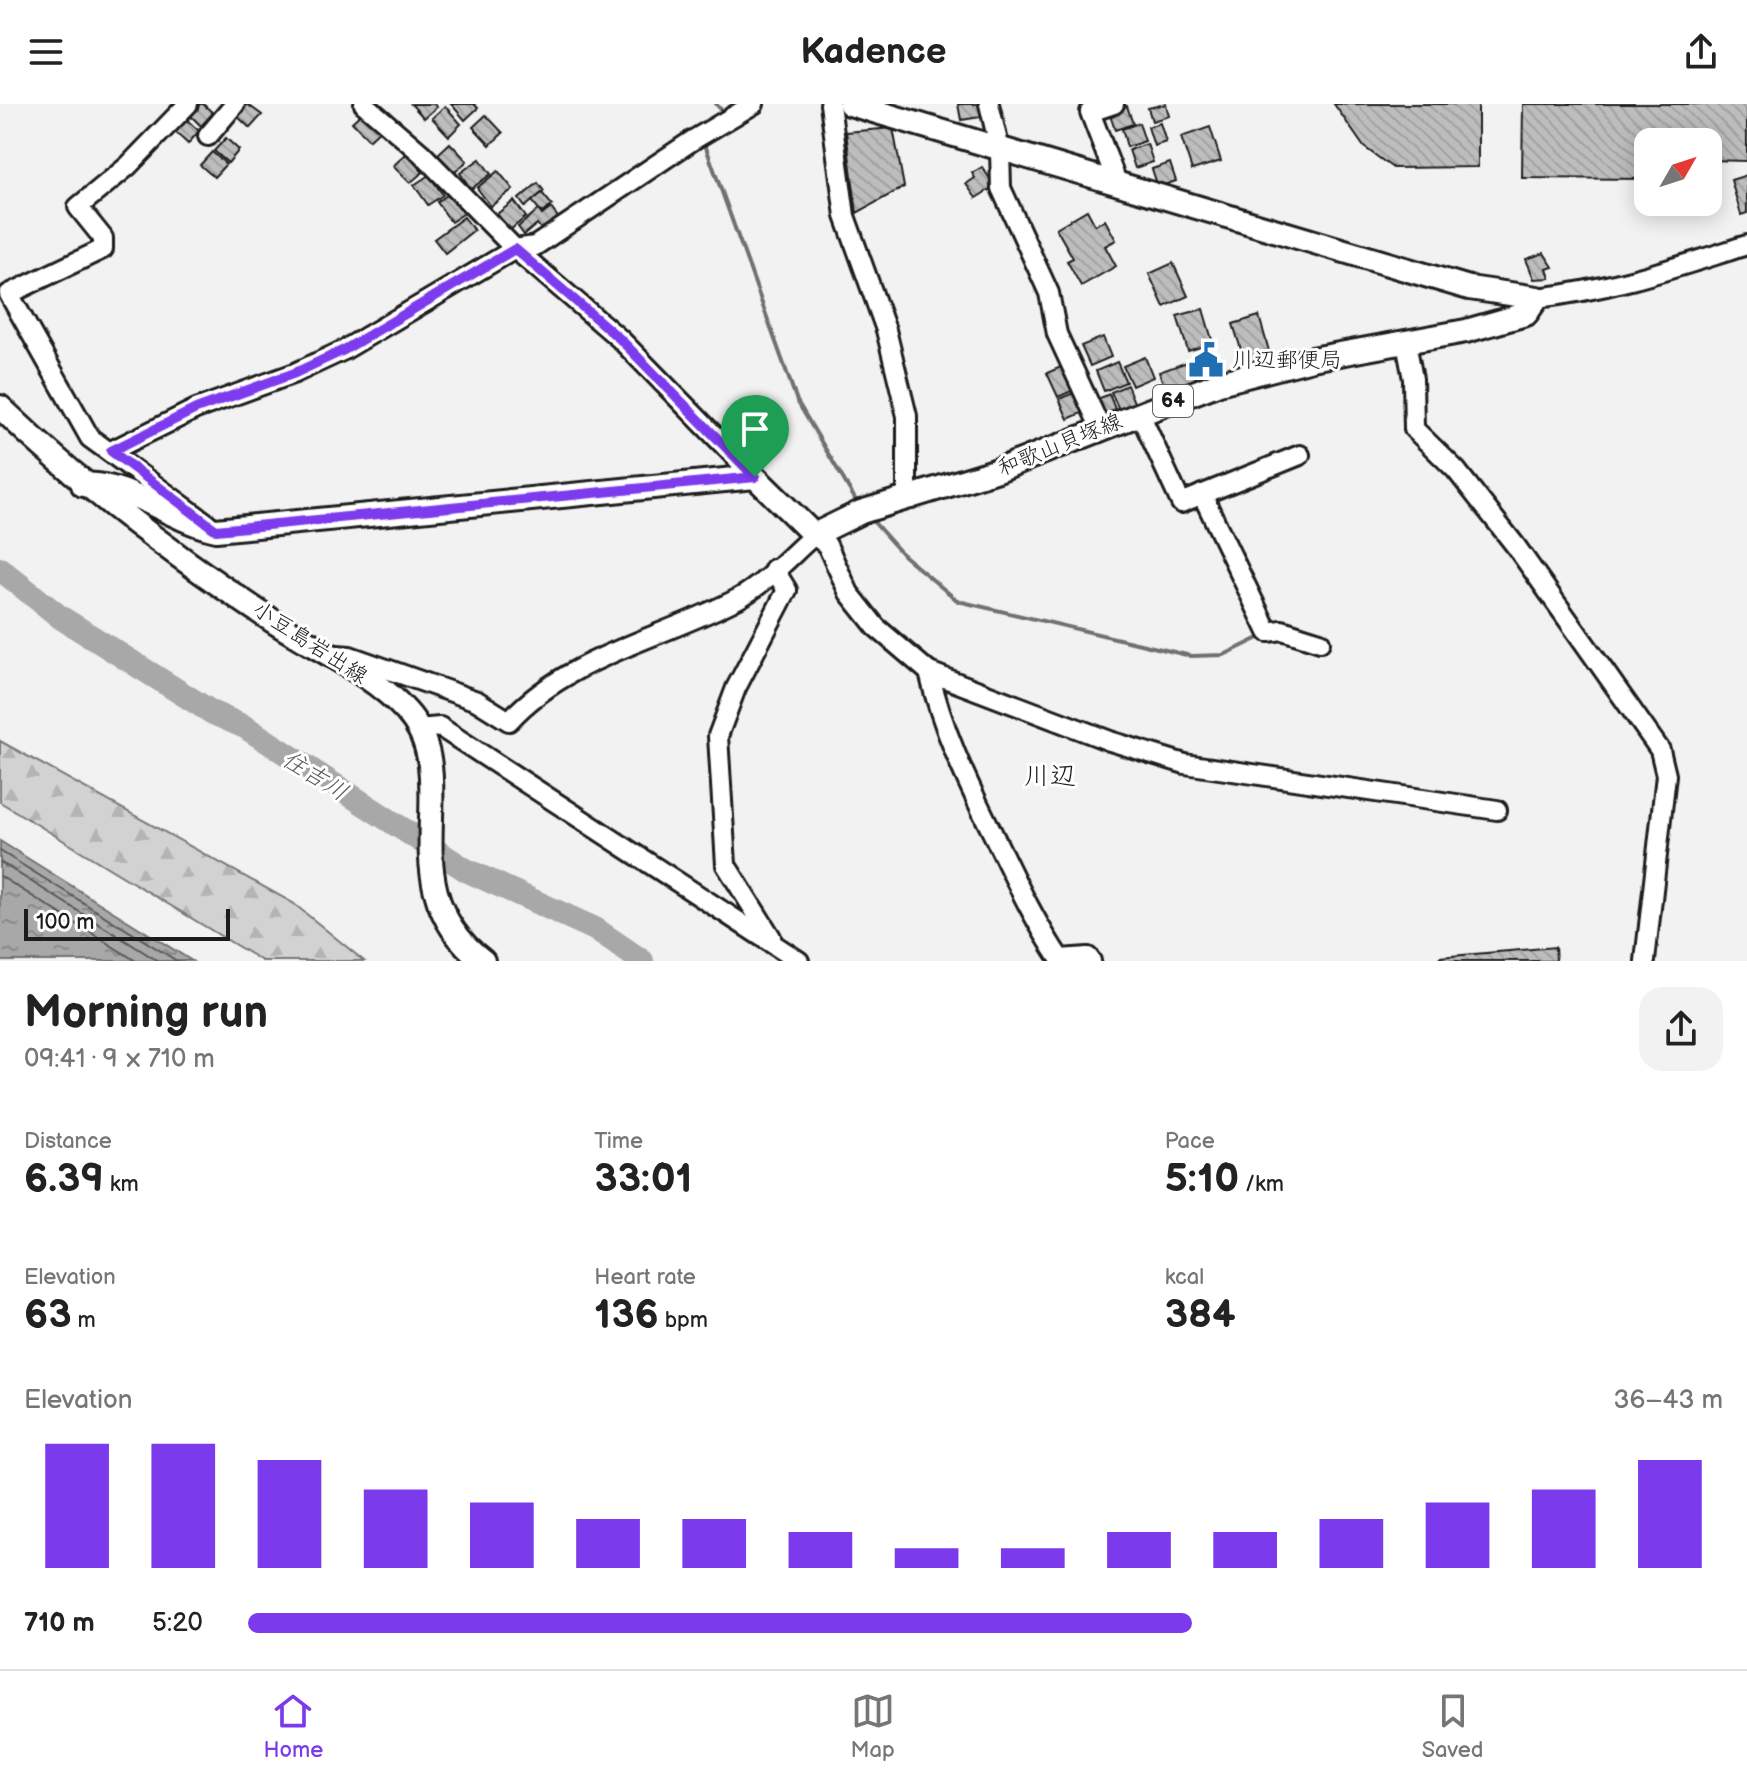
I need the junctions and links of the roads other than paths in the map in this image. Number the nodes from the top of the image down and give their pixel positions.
1 (188, 104) edge
2 (235, 104) edge
3 (364, 104) edge
4 (754, 104) edge
5 (830, 104) edge
6 (850, 104) edge
7 (989, 104) edge
8 (1114, 104) edge
9 (208, 136) dead end
10 (1000, 150) junction
11 (1118, 185) junction
12 (1747, 245) edge
13 (515, 249) junction
14 (1537, 298) junction
15 (1406, 343) junction
16 (0, 407) edge
17 (1140, 414) junction
18 (1101, 429) junction
19 (111, 451) junction
20 (1300, 455) dead end
21 (755, 477) junction
22 (83, 485) junction
23 (1202, 494) junction
24 (911, 499) junction
25 (216, 530) junction
26 (814, 535) junction
27 (774, 569) junction
28 (1320, 642) dead end
29 (327, 655) junction
30 (929, 672) junction
31 (418, 729) junction
32 (1497, 810) dead end
33 (775, 944) junction
34 (483, 961) edge
35 (799, 961) edge
36 (1091, 961) edge
37 (1645, 961) edge

1 - 19 street
2 - 9 street
3 - 13 street
4 - 13 street
5 - 24 street
6 - 10 main road
7 - 10 street
8 - 11 street
10 - 11 main road
10 - 18 street
11 - 14 main road
12 - 14 street
13 - 19 street
13 - 21 street
14 - 15 main road, 和歌山貝塚線 / 64
15 - 17 main road, 和歌山貝塚線 / 64
15 - 37 street
16 - 22 main road, 小豆島岩出線
17 - 18 main road, 和歌山貝塚線 / 64
17 - 23 street
18 - 24 main road, 和歌山貝塚線 / 64
19 - 25 street
20 - 23 street
21 - 25 main road
21 - 26 main road
22 - 25 main road
22 - 29 main road, 小豆島岩出線
23 - 28 street
24 - 26 main road, 和歌山貝塚線 / 64
26 - 27 street
26 - 30 street
27 - 29 street
27 - 33 street
29 - 31 main road, 小豆島岩出線
30 - 32 street
30 - 36 street
31 - 33 street
31 - 34 main road, 小豆島岩出線
33 - 35 street

